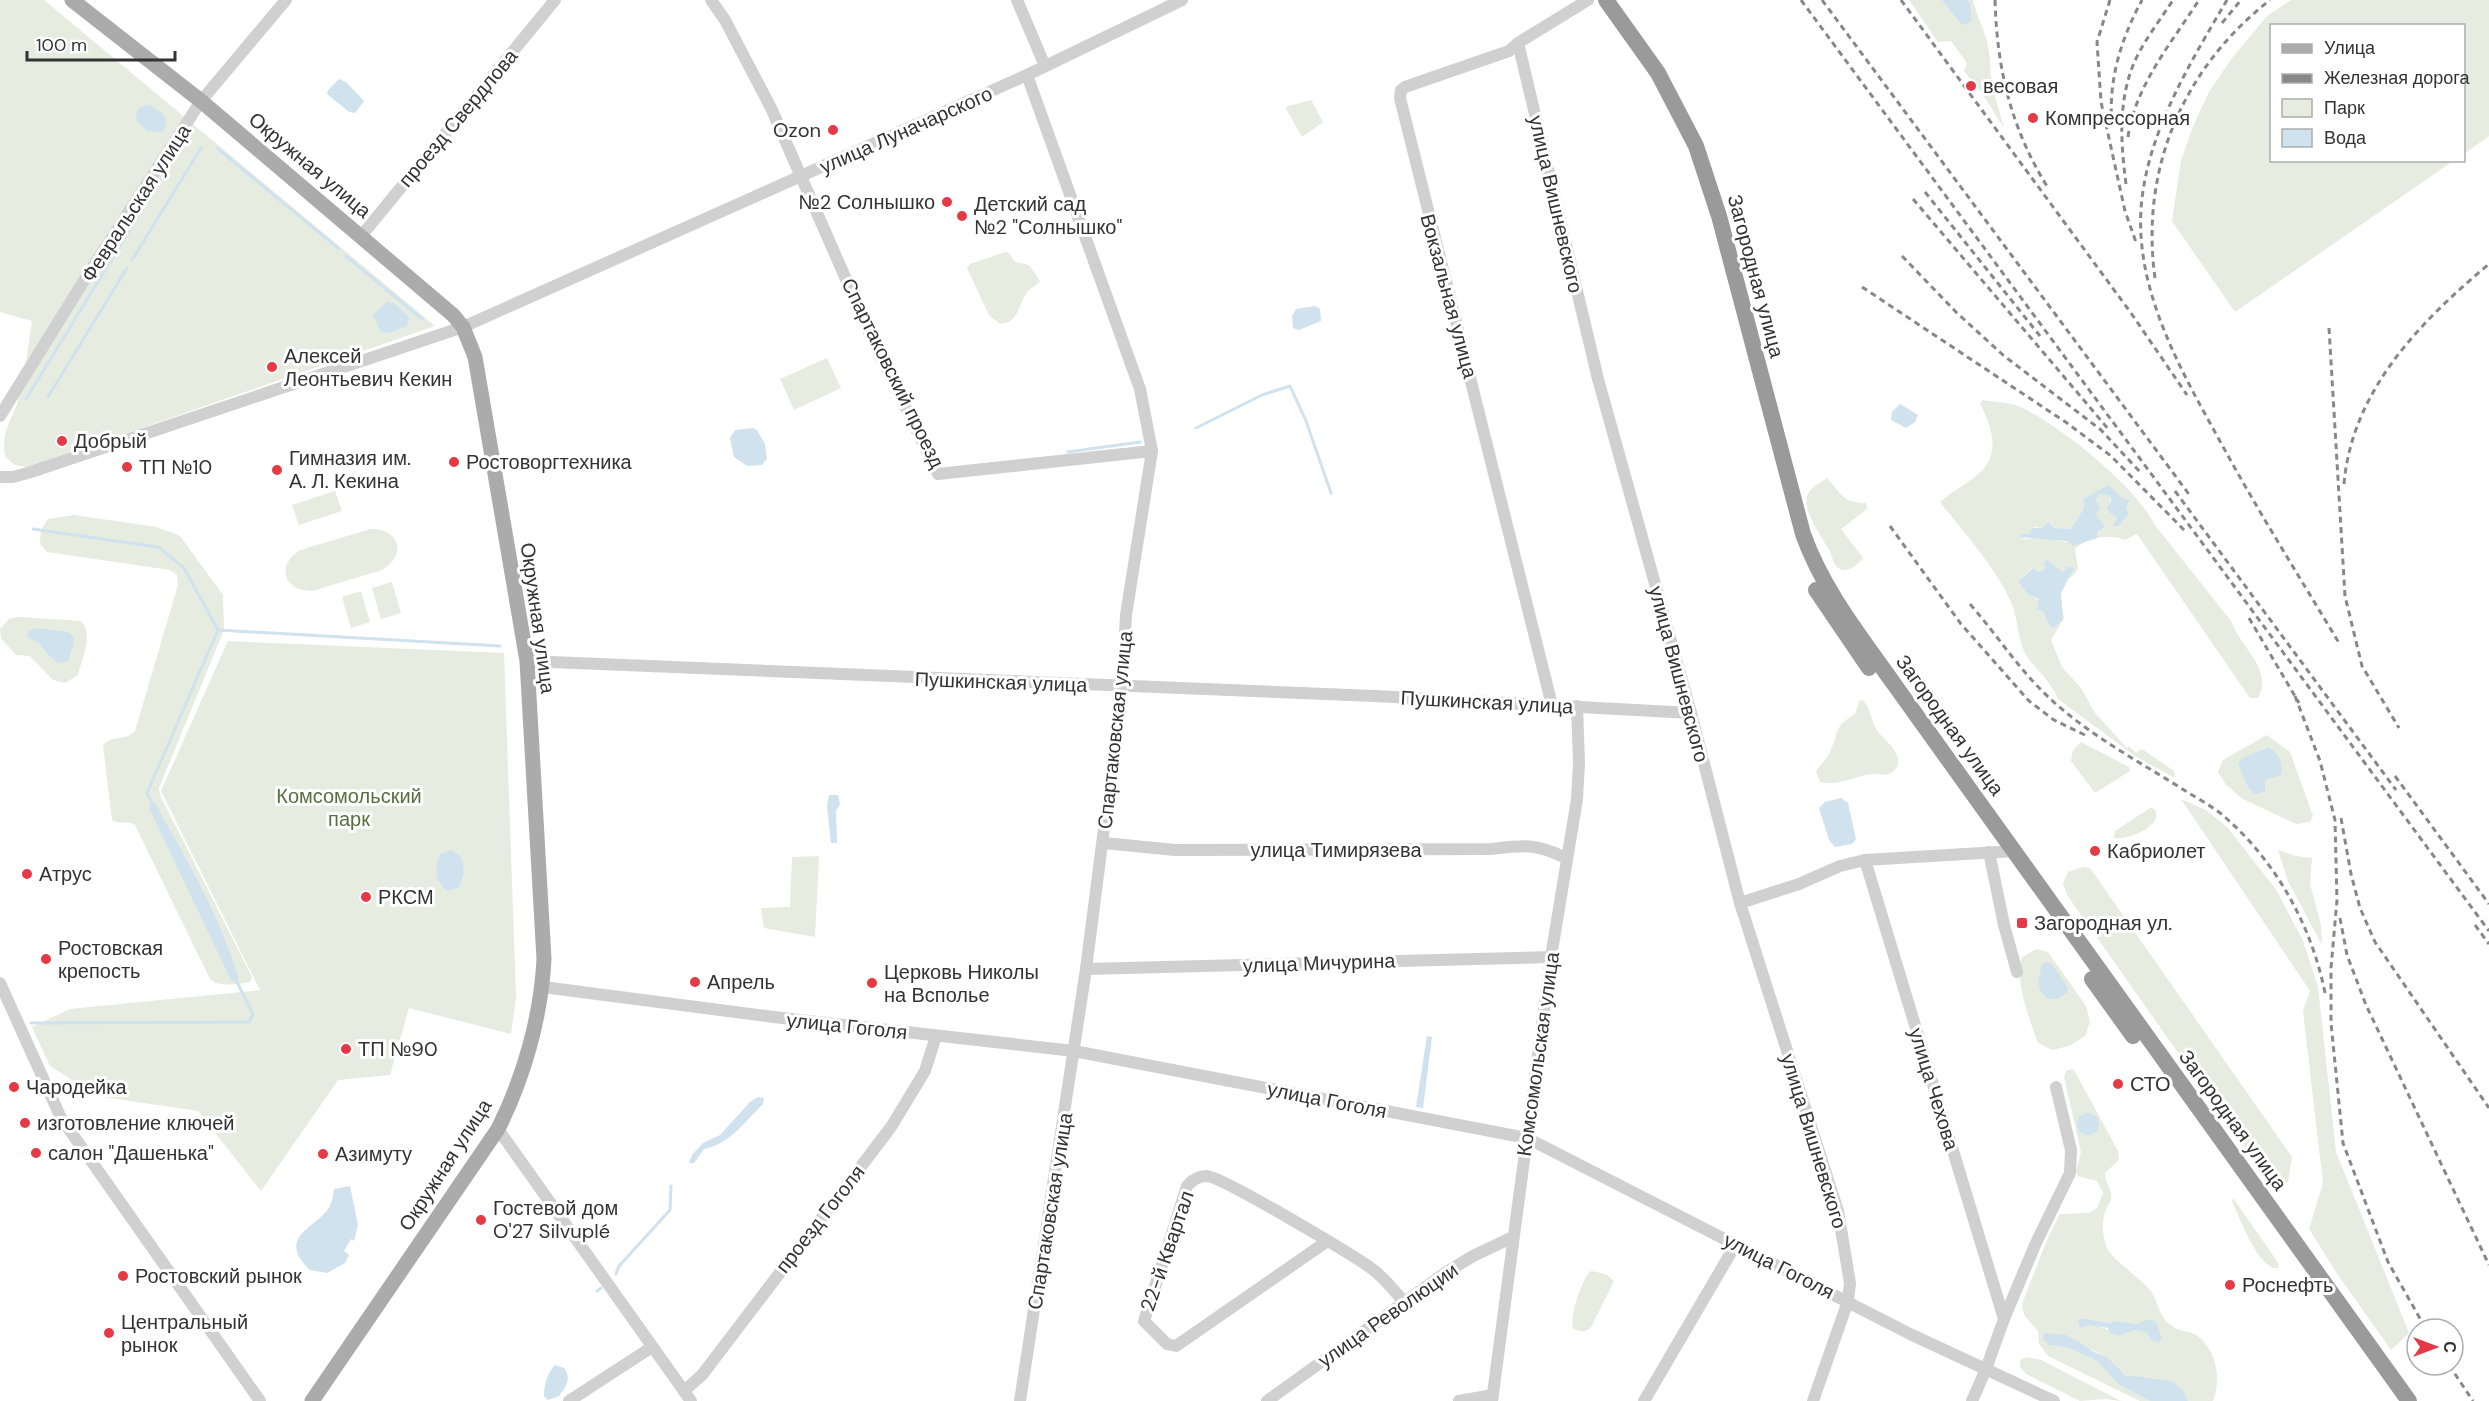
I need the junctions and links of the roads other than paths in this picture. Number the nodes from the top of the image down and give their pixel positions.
1 (72, 0) edge
2 (286, 0) edge
3 (555, 0) edge
4 (711, 0) edge
5 (1017, 0) edge
6 (1182, 0) edge
7 (1588, 0) edge
8 (1593, 0) edge
9 (1606, 0) edge
10 (1518, 43) junction
11 (1046, 66) junction
12 (1026, 75) junction
13 (201, 101) junction
14 (801, 177) junction
15 (362, 235) junction
16 (462, 327) junction
17 (0, 416) edge
18 (1152, 451) junction
19 (0, 477) edge
20 (527, 661) junction
21 (1122, 687) junction
22 (1552, 705) junction
23 (1577, 706) junction
24 (1691, 713) junction
25 (1104, 843) junction
26 (2002, 852) junction
27 (1566, 858) junction
28 (1865, 860) junction
29 (1740, 903) junction
30 (1551, 957) junction
31 (1086, 969) junction
32 (2017, 972) dead end
33 (0, 983) edge
34 (543, 987) junction
35 (936, 1036) junction
36 (1074, 1051) junction
37 (2056, 1087) dead end
38 (498, 1129) junction
39 (1527, 1137) junction
40 (1513, 1237) junction
41 (1326, 1242) junction
42 (1736, 1244) junction
43 (1848, 1301) junction
44 (1405, 1303) junction
45 (2004, 1319) junction
46 (652, 1347) junction
47 (1986, 1369) junction
48 (688, 1396) edge
49 (1492, 1398) edge
50 (260, 1401) edge
51 (312, 1401) edge
52 (569, 1401) edge
53 (1020, 1401) edge
54 (1267, 1401) edge
55 (1459, 1401) edge
56 (1644, 1401) edge
57 (1813, 1401) edge
58 (1972, 1401) edge
59 (2054, 1401) edge
60 (2395, 1401) edge
61 (2409, 1401) edge

1 - 13 main road, Окружная улица
2 - 13 street, Февральская улица
3 - 15 street, проезд Свердлова
4 - 14 street
5 - 11 street
6 - 11 street, улица Луначарского
7 - 10 street, Вокзальная улица
8 - 26 highway, Загородная улица
9 - 26 highway, Загородная улица
10 - 22 street, Вокзальная улица
10 - 24 street, улица Вишневского
11 - 12 street, улица Луначарского
12 - 14 street, улица Луначарского
12 - 18 street, Спартаковская улица
13 - 15 main road, Окружная улица
13 - 17 street, Февральская улица
14 - 16 street, улица Луначарского
14 - 18 street, Спартаковский проезд
15 - 16 main road, Окружная улица
16 - 19 street, улица Луначарского
16 - 20 main road, Окружная улица
18 - 21 street, Спартаковская улица
20 - 21 street, Пушкинская улица
20 - 34 main road, Окружная улица
21 - 22 street, Пушкинская улица
21 - 25 street, Спартаковская улица
22 - 23 street, Пушкинская улица
23 - 24 street, Пушкинская улица
23 - 27 street, Комсомольская улица
24 - 29 street, улица Вишневского
25 - 27 street, улица Тимирязева
25 - 31 street, Спартаковская улица
26 - 28 street
26 - 32 street
26 - 60 highway, Загородная улица
26 - 61 highway, Загородная улица
27 - 30 street, Комсомольская улица
28 - 29 street
28 - 45 street, улица Чехова
29 - 43 street, улица Вишневского
30 - 31 street, улица Мичурина
30 - 39 street, Комсомольская улица
31 - 36 street, Спартаковская улица
33 - 50 street
34 - 35 street, улица Гоголя
34 - 38 main road, Окружная улица
35 - 36 street, улица Гоголя
35 - 48 street, проезд Гоголя
36 - 39 street, улица Гоголя
36 - 53 street, Спартаковская улица
37 - 45 street
38 - 46 street
38 - 51 main road, Окружная улица
39 - 40 street, Комсомольская улица
39 - 42 street, улица Гоголя
40 - 44 street, улица Революции
40 - 49 street, Комсомольская улица
41 - 41 street, 22-й Квартал
41 - 44 street, 22-й Квартал
42 - 43 street, улица Гоголя
42 - 56 street
43 - 47 street, улица Гоголя
43 - 57 street, улица Вишневского
44 - 54 street, улица Революции
45 - 47 street
46 - 48 street
46 - 52 street
47 - 58 street
47 - 59 street, улица Гоголя
49 - 55 street

